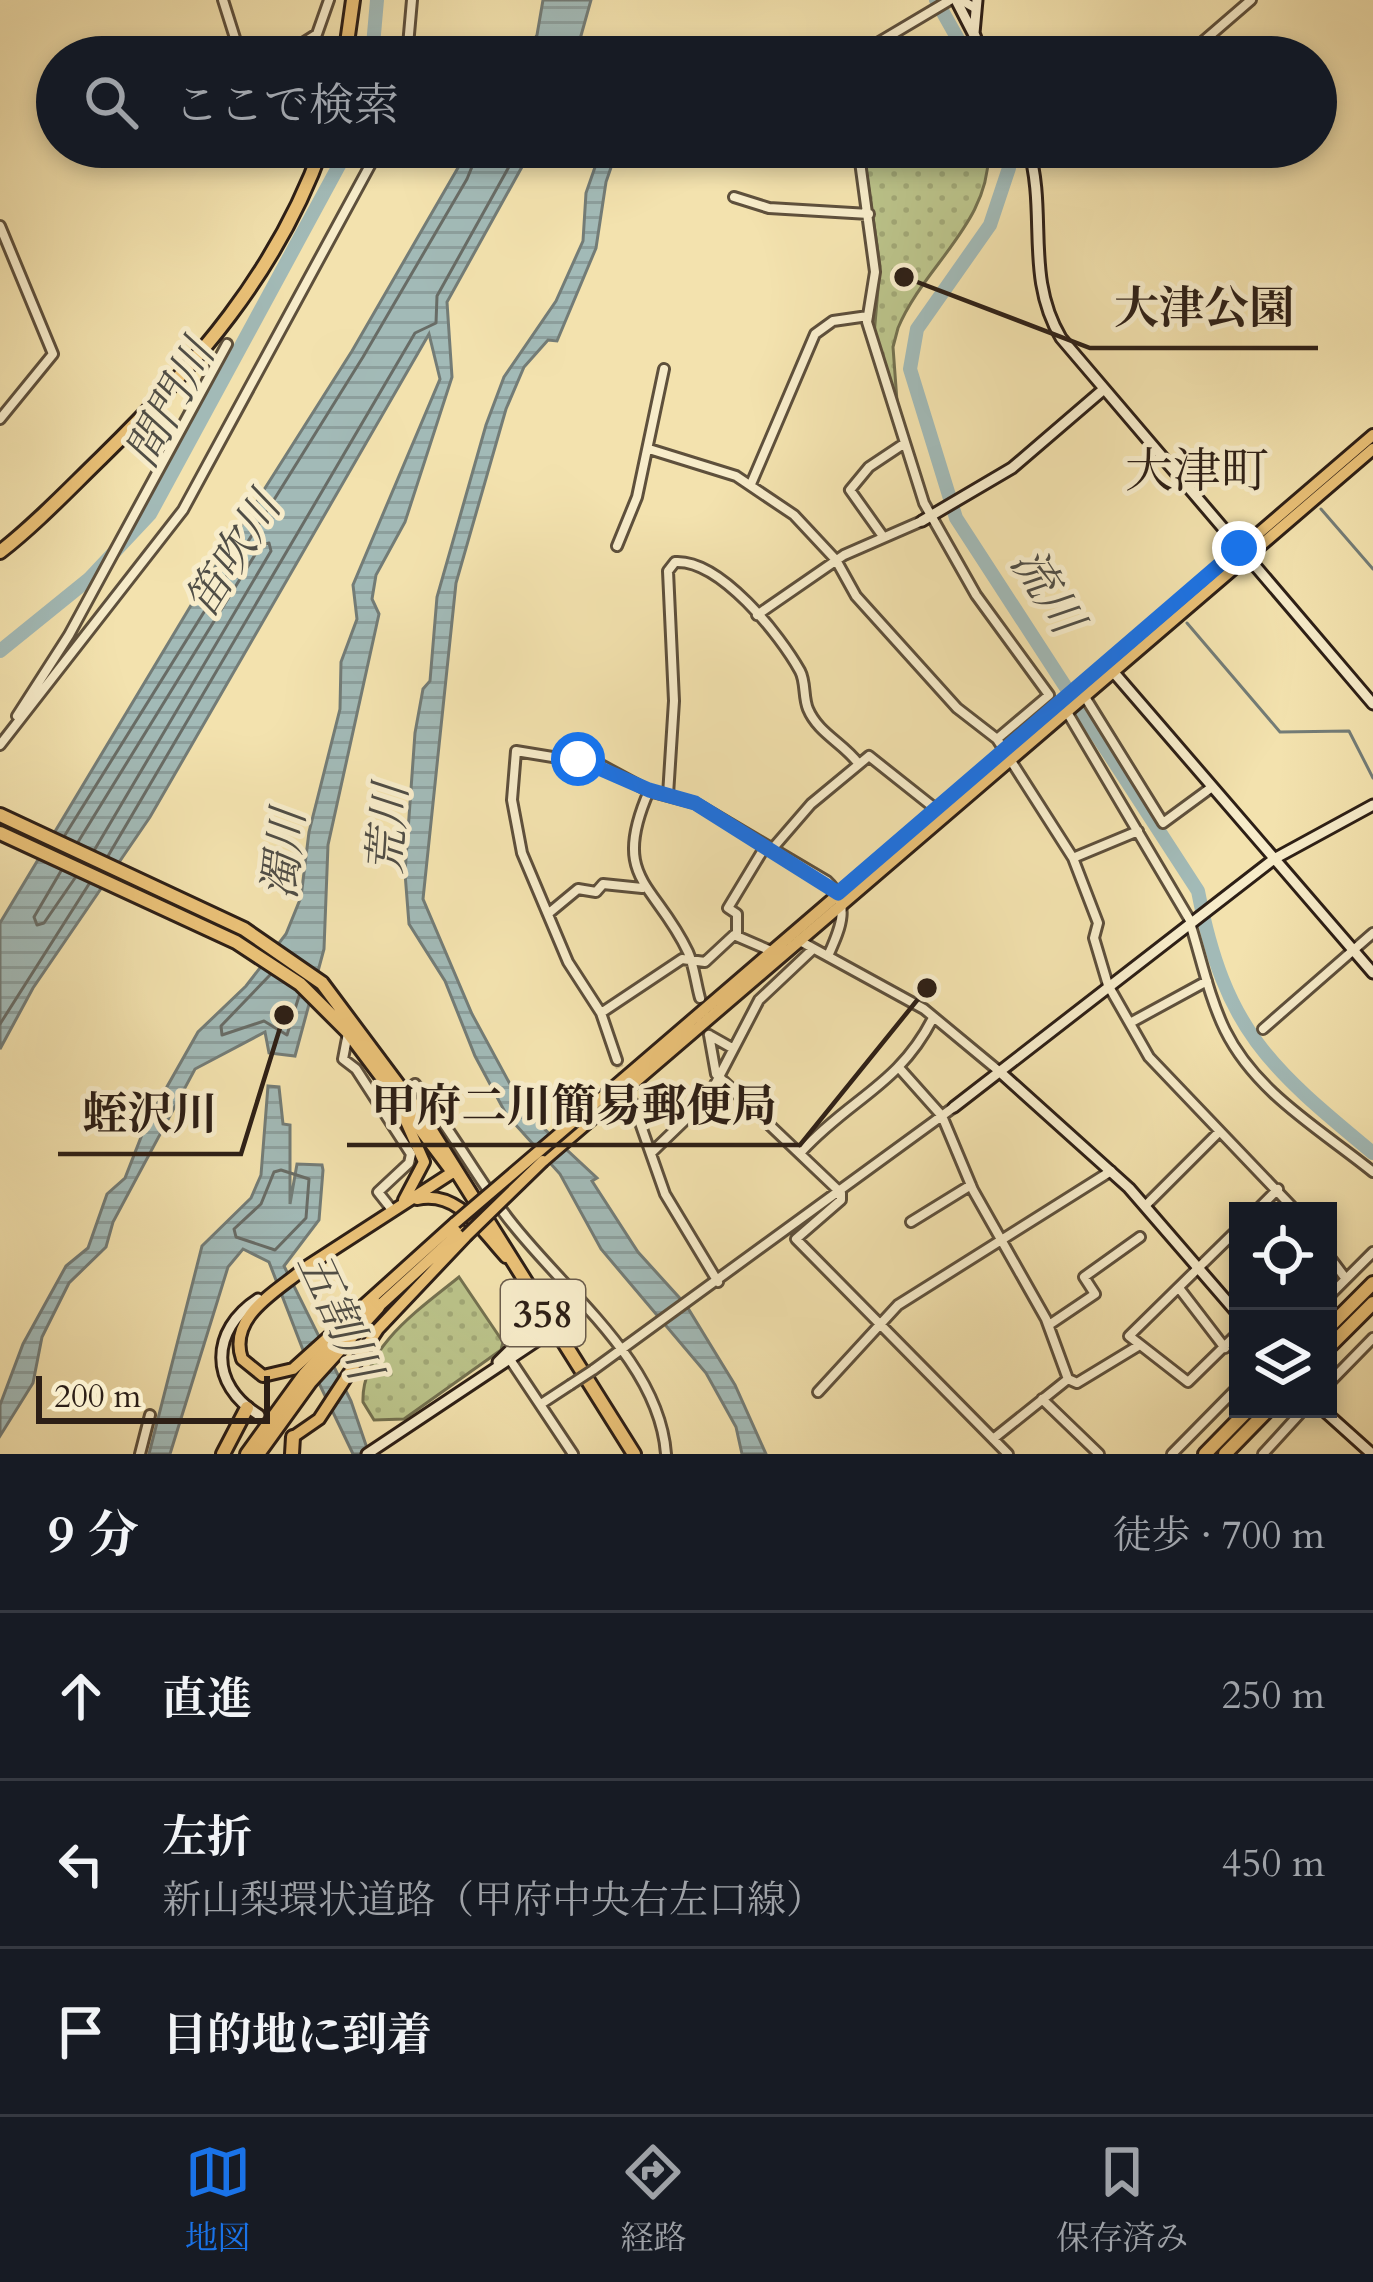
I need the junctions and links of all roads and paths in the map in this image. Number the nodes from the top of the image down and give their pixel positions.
1 (223, 0) edge
2 (329, 0) edge
3 (353, 0) edge
4 (412, 0) edge
5 (1251, 0) edge
6 (953, 1) edge
7 (976, 4) edge
8 (234, 36) edge
9 (314, 36) edge
10 (348, 36) edge
11 (409, 36) edge
12 (888, 36) edge
13 (974, 36) edge
14 (976, 36) edge
15 (1209, 36) edge
16 (312, 168) edge
17 (369, 168) edge
18 (861, 168) edge
19 (1034, 168) edge
20 (734, 197) dead end
21 (869, 214) junction
22 (0, 226) edge
23 (868, 316) junction
24 (226, 344) dead end
25 (664, 369) dead end
26 (1105, 389) junction
27 (0, 419) edge
28 (1373, 435) edge
29 (905, 443) junction
30 (649, 449) junction
31 (1373, 449) edge
32 (751, 484) junction
33 (930, 516) junction
34 (882, 535) junction
35 (617, 546) dead end
36 (0, 552) edge
37 (1243, 553) junction
38 (836, 560) junction
39 (757, 615) junction
40 (1110, 668) junction
41 (1080, 695) junction
42 (1373, 704) edge
43 (1066, 706) junction
44 (997, 739) junction
45 (0, 744) edge
46 (1008, 756) junction
47 (858, 763) junction
48 (1212, 787) junction
49 (649, 790) junction
50 (668, 795) junction
51 (1373, 805) edge
52 (937, 810) junction
53 (0, 814) edge
54 (1138, 831) junction
55 (0, 832) edge
56 (770, 846) junction
57 (1072, 858) junction
58 (1274, 859) junction
59 (642, 888) junction
60 (840, 899) junction
61 (549, 914) junction
62 (1191, 922) junction
63 (1373, 933) edge
64 (736, 935) junction
65 (800, 941) junction
66 (812, 950) junction
67 (1353, 950) junction
68 (770, 951) junction
69 (828, 956) junction
70 (690, 960) junction
71 (1373, 973) edge
72 (1208, 981) junction
73 (1108, 985) junction
74 (700, 998) dead end
75 (601, 1013) junction
76 (933, 1018) junction
77 (1130, 1023) junction
78 (1263, 1029) dead end
79 (348, 1032) junction
80 (732, 1048) junction
81 (616, 1060) tunnel mouth
82 (377, 1070) junction
83 (901, 1070) junction
84 (1000, 1072) junction
85 (719, 1077) junction
86 (405, 1090) junction
87 (609, 1098) junction
88 (633, 1103) tunnel mouth
89 (954, 1107) joint
90 (942, 1116) junction
91 (1219, 1132) junction
92 (802, 1151) junction
93 (651, 1154) junction
94 (1112, 1171) junction
95 (453, 1172) junction
96 (1373, 1172) edge
97 (971, 1185) junction
98 (1278, 1189) junction
99 (841, 1193) junction
100 (1265, 1202) edge
101 (1289, 1202) edge
102 (1145, 1206) junction
103 (393, 1211) junction
104 (910, 1222) dead end
105 (461, 1230) junction
106 (1140, 1237) dead end
107 (1229, 1238) edge
108 (1000, 1240) junction
109 (1373, 1252) edge
110 (510, 1262) junction
111 (1337, 1267) edge
112 (1199, 1268) junction
113 (520, 1278) junction
114 (1346, 1279) junction
115 (1373, 1282) edge
116 (716, 1283) junction
117 (1179, 1288) junction
118 (1337, 1288) edge
119 (273, 1291) junction
120 (258, 1298) joint
121 (1373, 1303) edge
122 (375, 1304) joint
123 (1235, 1310) edge
124 (1337, 1319) edge
125 (884, 1325) junction
126 (1049, 1325) junction
127 (554, 1330) junction
128 (1373, 1338) edge
129 (1337, 1339) edge
130 (1229, 1344) edge
131 (331, 1345) junction
132 (1138, 1346) junction
133 (1225, 1348) junction
134 (622, 1349) junction
135 (509, 1358) junction
136 (490, 1371) junction
137 (306, 1373) junction
138 (1337, 1375) edge
139 (1069, 1379) junction
140 (818, 1392) dead end
141 (1229, 1396) edge
142 (1042, 1399) junction
143 (541, 1404) junction
144 (253, 1412) joint
145 (150, 1415) dead end
146 (1240, 1418) edge
147 (1260, 1418) edge
148 (1296, 1418) edge
149 (1332, 1418) edge
150 (289, 1434) joint
151 (993, 1439) junction
152 (374, 1451) edge
153 (140, 1454) edge
154 (223, 1454) edge
155 (247, 1454) edge
156 (258, 1454) edge
157 (292, 1454) edge
158 (573, 1454) edge
159 (634, 1454) edge
160 (666, 1454) edge
161 (1008, 1454) edge
162 (1100, 1454) edge
163 (1172, 1454) edge
164 (1205, 1454) edge
165 (1225, 1454) edge
166 (1263, 1454) edge
167 (1372, 1454) edge

1 - 8 street
2 - 9 street
3 - 10 highway
4 - 11 street
5 - 15 street
6 - 7 street
6 - 12 street
6 - 13 street
7 - 14 street
16 - 36 highway
17 - 45 street
18 - 21 street
19 - 26 street
20 - 21 street
21 - 23 street
22 - 27 street
23 - 29 street
23 - 32 street
24 - 45 street
25 - 30 street
26 - 33 street
26 - 37 street
28 - 37 main road
29 - 33 street
29 - 34 street
30 - 32 street
30 - 35 street
31 - 37 main road
32 - 38 street
33 - 34 street
33 - 44 street
34 - 38 street
37 - 40 main road
37 - 42 street
38 - 39 street
38 - 44 street
39 - 47 street
39 - 50 street
40 - 41 main road
40 - 48 street
41 - 43 main road
41 - 48 street
43 - 46 main road
43 - 54 street
44 - 46 street
46 - 52 main road
46 - 57 street
46 - 60 main road
47 - 52 street
47 - 56 street
48 - 58 street
49 - 50 street
49 - 59 street
49 - 61 street
50 - 56 street
51 - 58 street
52 - 60 main road
53 - 86 highway, 358
54 - 57 street
54 - 62 street
55 - 79 highway, 358
56 - 60 street
56 - 64 street
57 - 73 street
58 - 62 street
58 - 67 street
59 - 61 street
59 - 70 street
60 - 65 main road
60 - 68 main road
60 - 69 street
61 - 75 street
62 - 72 street
62 - 73 street
63 - 67 street
64 - 68 street
64 - 70 street
65 - 66 street
65 - 87 main road
66 - 69 street
66 - 80 street
67 - 71 street
67 - 78 street
68 - 87 main road
69 - 76 street
70 - 74 street
70 - 75 street
72 - 77 street
72 - 96 street
73 - 77 street
73 - 84 street
75 - 81 street
76 - 83 street
76 - 84 street
77 - 91 street
79 - 82 highway, 358
79 - 103 street
80 - 85 street
80 - 85 street
82 - 95 highway, 358
82 - 103 main road
83 - 90 street
83 - 92 street
84 - 89 street
84 - 94 street
85 - 92 street
85 - 93 street
86 - 95 highway, 358
86 - 134 street
87 - 105 main road, bridge
87 - 105 main road, bridge
88 - 93 street
89 - 90 street
90 - 97 street
90 - 99 street
91 - 98 street
91 - 102 street
92 - 99 street
93 - 116 street
94 - 102 street
94 - 108 street
95 - 103 main road
95 - 110 highway, 358
97 - 104 street
97 - 108 street
98 - 100 street
98 - 101 street
99 - 116 street
99 - 125 street
102 - 112 street
103 - 110 main road
103 - 119 main road
105 - 122 main road
105 - 131 main road
105 - 150 main road
106 - 126 street
107 - 112 street
108 - 125 street
108 - 126 street
109 - 114 street
110 - 113 highway, 358
111 - 114 street
112 - 117 street
112 - 123 street
113 - 127 highway, 358
113 - 136 street
114 - 118 street
115 - 124 highway
116 - 134 street
117 - 132 street
117 - 133 street
119 - 120 main road
119 - 137 main road
120 - 144 street
121 - 129 highway
122 - 131 highway
125 - 140 street
125 - 151 street
126 - 139 street
127 - 135 street
127 - 159 highway, 358
128 - 138 street
130 - 133 street
131 - 137 highway
132 - 133 street
132 - 139 street
134 - 143 street, bridge
134 - 160 street
135 - 136 street
135 - 143 street
136 - 152 street
137 - 155 highway
137 - 156 highway
139 - 142 street
141 - 163 street
142 - 151 street
142 - 162 street
143 - 158 street
144 - 154 highway
145 - 153 street
146 - 164 highway
147 - 165 highway
148 - 166 street
149 - 167 street
150 - 157 highway
151 - 161 street

